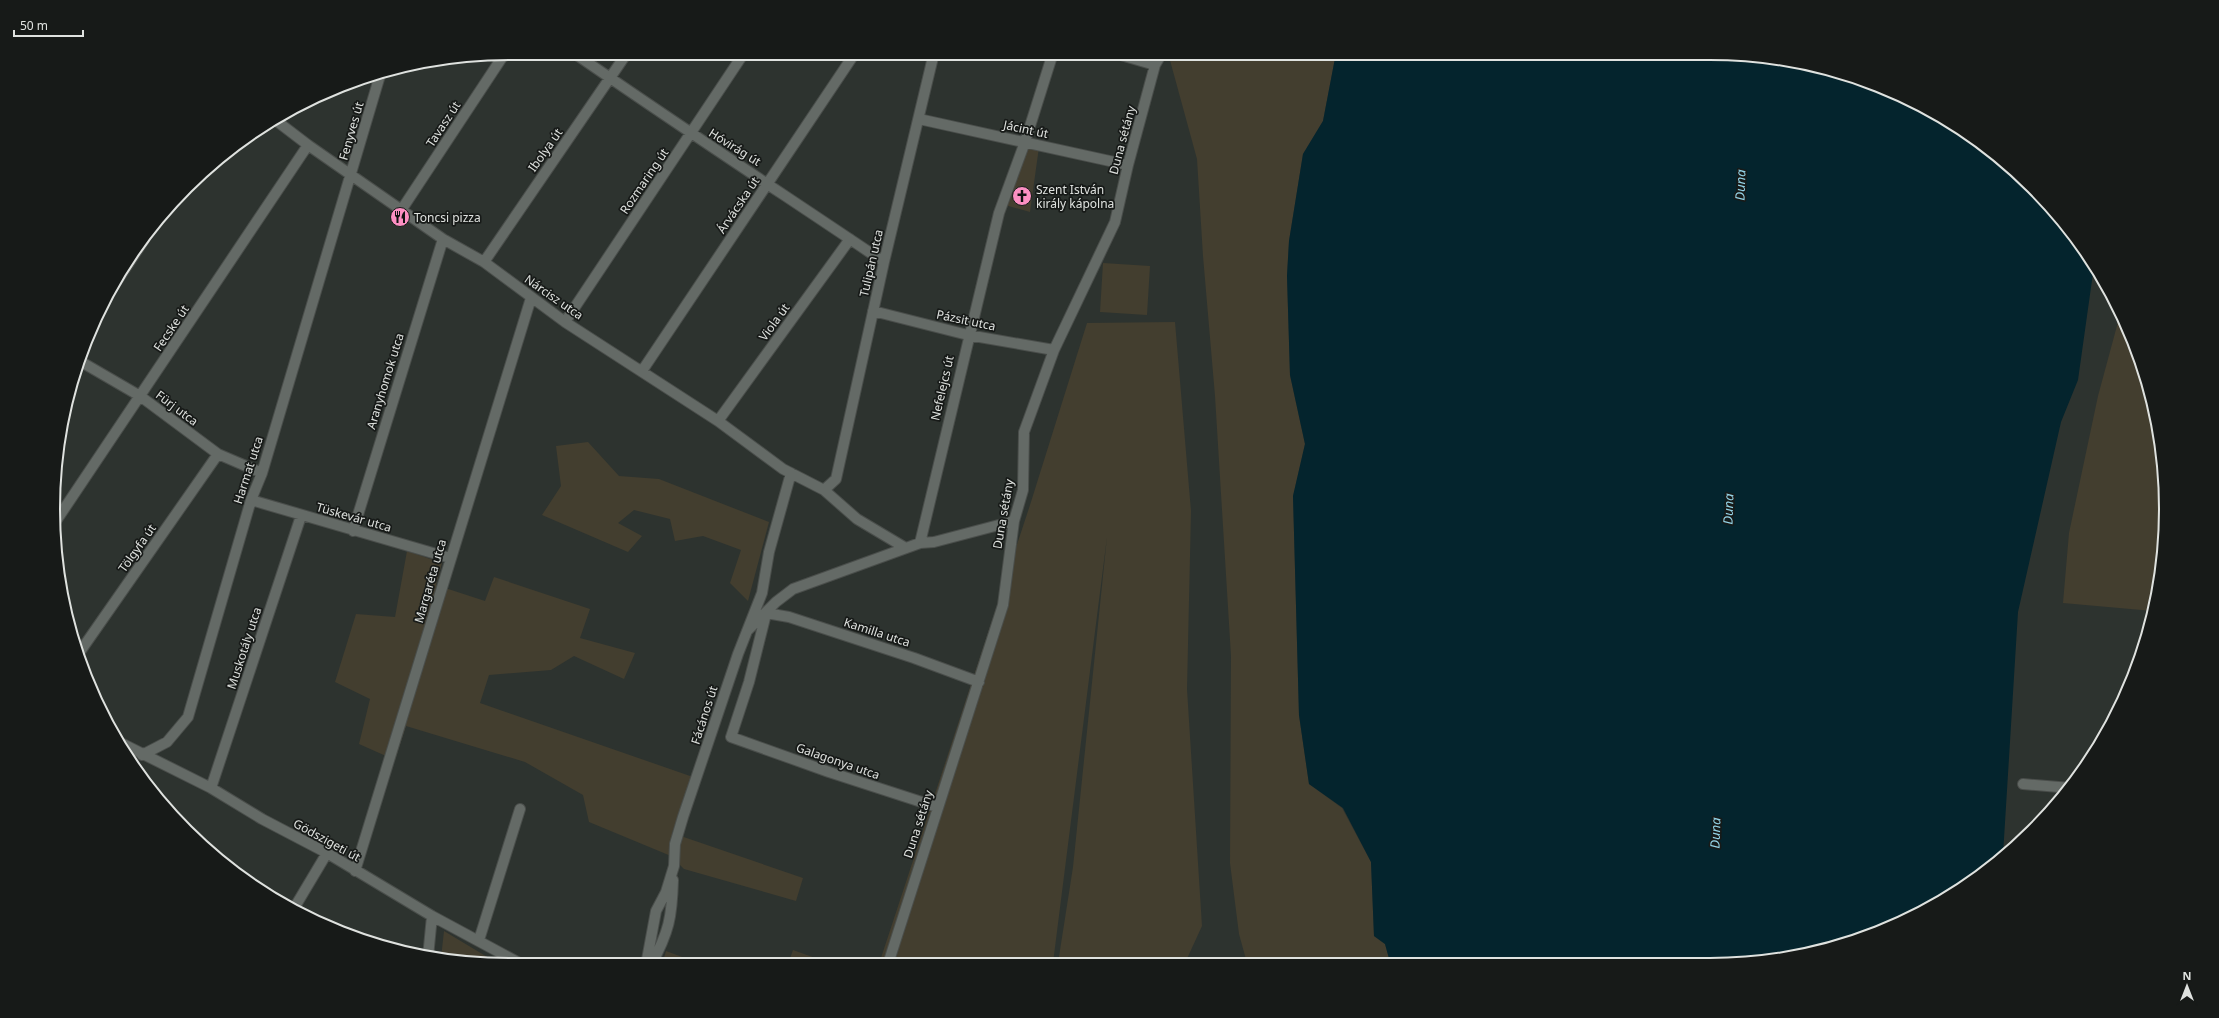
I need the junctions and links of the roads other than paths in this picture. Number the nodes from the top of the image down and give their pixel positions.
1 (500, 60) edge
2 (584, 60) edge
3 (622, 60) edge
4 (739, 60) edge
5 (850, 60) edge
6 (932, 60) edge
7 (1051, 60) edge
8 (1136, 60) edge
9 (1158, 60) edge
10 (1155, 66) junction
11 (610, 78) junction
12 (379, 80) edge
13 (919, 119) junction
14 (279, 123) edge
15 (691, 134) junction
16 (1025, 142) junction
17 (308, 145) junction
18 (1128, 165) junction
19 (352, 174) junction
20 (768, 183) junction
21 (402, 209) junction
22 (443, 239) junction
23 (850, 239) junction
24 (484, 262) junction
25 (884, 262) junction
26 (531, 298) junction
27 (874, 311) junction
28 (565, 322) junction
29 (968, 335) junction
30 (1054, 350) junction
31 (84, 364) edge
32 (642, 371) junction
33 (140, 396) junction
34 (718, 421) junction
35 (218, 454) junction
36 (262, 474) junction
37 (791, 474) junction
38 (824, 490) junction
39 (251, 500) junction
40 (60, 515) edge
41 (301, 516) junction
42 (1014, 521) junction
43 (353, 531) junction
44 (920, 543) junction
45 (904, 547) junction
46 (450, 558) junction
47 (762, 593) junction
48 (766, 613) junction
49 (747, 631) junction
50 (82, 648) edge
51 (979, 682) junction
52 (129, 748) edge
53 (142, 755) junction
54 (2023, 784) dead end
55 (2062, 787) edge
56 (211, 788) junction
57 (938, 807) junction
58 (520, 809) dead end
59 (327, 853) junction
60 (674, 866) junction
61 (355, 871) junction
62 (296, 904) edge
63 (432, 916) junction
64 (479, 940) junction
65 (429, 950) edge
66 (510, 958) edge
67 (647, 958) edge
68 (654, 958) edge
69 (890, 958) edge

1 - 21 street, Tavasz út
2 - 11 street, Hóvirág út
3 - 11 street, Ibolya út
4 - 15 street, Rozmaring út
5 - 20 street, Árvácska út
6 - 13 street, Tulipán utca
7 - 16 street, Nefelejcs út
8 - 10 street
9 - 10 street, Duna sétány
10 - 18 street, Duna sétány
11 - 15 street, Hóvirág út
11 - 24 street, Ibolya út
12 - 19 street, Fenyves út
13 - 16 street, Jácint út
13 - 25 street, Tulipán utca
14 - 17 street, Nárcisz utca
15 - 20 street, Hóvirág út
15 - 28 street, Rozmaring út
16 - 18 street, Jácint út
16 - 29 street, Nefelejcs út
17 - 19 street, Nárcisz utca
17 - 33 street, Fecske út
18 - 30 street, Duna sétány
19 - 21 street, Nárcisz utca
19 - 36 street, Harmat utca
20 - 23 street, Hóvirág út
20 - 32 street, Árvácska út
21 - 22 street, Nárcisz utca
22 - 24 street, Nárcisz utca
22 - 43 street, Aranyhomok utca
23 - 25 street, Hóvirág út
23 - 34 street, Viola út
24 - 26 street, Nárcisz utca
25 - 27 street, Tulipán utca
26 - 28 street, Nárcisz utca
26 - 46 street, Margaréta utca
27 - 29 street, Pázsit utca
27 - 38 street, Tulipán utca
28 - 32 street, Nárcisz utca
29 - 30 street, Pázsit utca
29 - 44 street, Nefelejcs út
30 - 42 street, Duna sétány
31 - 33 street, Fürj utca
32 - 34 street, Nárcisz utca
33 - 35 street, Fürj utca
33 - 40 street, Fecske út
34 - 37 street, Nárcisz utca
35 - 36 street, Fürj utca
35 - 50 street, Tölgyfa út
36 - 39 street, Harmat utca
37 - 38 street, Nárcisz utca
37 - 47 street, Fácános út
38 - 45 street, Nárcisz utca
39 - 41 street, Tüskevár utca
39 - 53 street, Harmat utca
41 - 43 street, Tüskevár utca
41 - 56 street, Muskotály utca
42 - 44 street
42 - 51 street, Duna sétány
43 - 46 street, Tüskevár utca
44 - 45 street
45 - 48 street
46 - 61 street, Margaréta utca
47 - 48 street
47 - 49 street, Fácános út
48 - 49 street
48 - 51 street, Kamilla utca
48 - 57 street, Galagonya utca
49 - 60 street, Fácános út
51 - 57 street, Duna sétány
52 - 53 street, Gödszigeti út
53 - 56 street, Gödszigeti út
54 - 55 street
56 - 59 street, Gödszigeti út
57 - 69 street, Duna sétány
58 - 64 street
59 - 61 street, Gödszigeti út
59 - 62 street
60 - 67 street, Fácános út
60 - 68 street
61 - 63 street, Gödszigeti út
63 - 64 street, Gödszigeti út
63 - 65 street
64 - 66 street, Gödszigeti út

